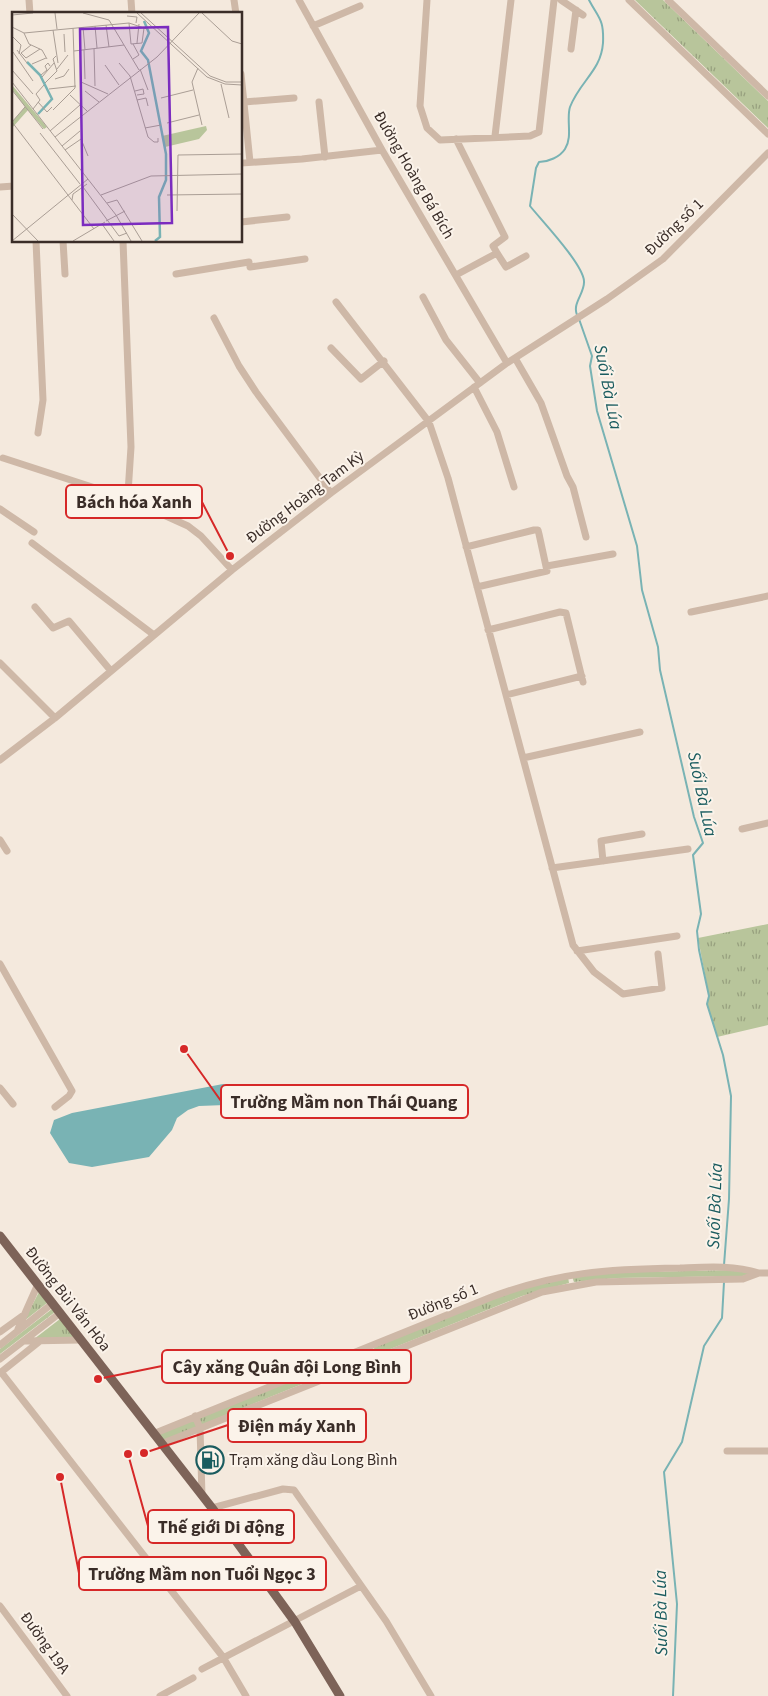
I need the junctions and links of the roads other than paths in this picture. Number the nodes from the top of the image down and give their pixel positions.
1 (299, 0) edge
2 (427, 0) edge
3 (511, 0) edge
4 (554, 0) edge
5 (561, 0) edge
6 (630, 0) edge
7 (668, 0) edge
8 (360, 6) dead end
9 (576, 10) junction
10 (583, 15) dead end
11 (313, 26) junction
12 (571, 49) dead end
13 (242, 83) edge
14 (768, 96) edge
15 (294, 98) dead end
16 (244, 102) junction
17 (319, 102) dead end
18 (768, 134) edge
19 (495, 136) junction
20 (456, 139) junction
21 (382, 150) junction
22 (768, 153) edge
23 (325, 157) junction
24 (250, 162) junction
25 (242, 163) edge
26 (287, 217) dead end
27 (242, 222) edge
28 (36, 242) edge
29 (63, 242) edge
30 (123, 242) edge
31 (497, 253) junction
32 (526, 256) dead end
33 (305, 259) dead end
34 (65, 274) dead end
35 (176, 274) dead end
36 (456, 275) junction
37 (424, 297) dead end
38 (336, 302) dead end
39 (214, 318) dead end
40 (567, 324) joint
41 (331, 348) dead end
42 (515, 358) junction
43 (384, 361) junction
44 (506, 364) junction
45 (477, 385) junction
46 (429, 422) junction
47 (38, 433) dead end
48 (3, 458) dead end
49 (514, 487) dead end
50 (331, 493) junction
51 (126, 498) junction
52 (0, 509) edge
53 (34, 532) dead end
54 (586, 538) dead end
55 (32, 543) dead end
56 (466, 547) junction
57 (613, 554) dead end
58 (547, 566) junction
59 (232, 570) junction
60 (477, 587) junction
61 (768, 596) edge
62 (35, 607) dead end
63 (691, 612) dead end
64 (488, 630) junction
65 (154, 636) junction
66 (0, 663) edge
67 (111, 671) junction
68 (506, 695) junction
69 (54, 718) junction
70 (640, 732) dead end
71 (523, 758) junction
72 (0, 760) edge
73 (768, 823) edge
74 (742, 829) dead end
75 (642, 834) dead end
76 (0, 840) edge
77 (688, 849) dead end
78 (7, 851) dead end
79 (603, 861) junction
80 (552, 868) junction
81 (677, 936) dead end
82 (577, 952) junction
83 (658, 954) dead end
84 (0, 964) edge
85 (0, 1088) edge
86 (13, 1104) dead end
87 (55, 1107) dead end
88 (0, 1236) edge
89 (759, 1273) junction
90 (768, 1273) edge
91 (570, 1274) junction
92 (38, 1284) junction
93 (572, 1285) junction
94 (53, 1303) junction
95 (60, 1313) junction
96 (25, 1314) junction
97 (0, 1332) edge
98 (17, 1332) junction
99 (81, 1340) junction
100 (25, 1341) junction
101 (40, 1341) junction
102 (0, 1345) edge
103 (370, 1346) junction
104 (377, 1356) junction
105 (0, 1359) edge
106 (1, 1372) edge
107 (195, 1416) junction
108 (200, 1428) junction
109 (153, 1434) junction
110 (161, 1444) junction
111 (727, 1451) dead end
112 (768, 1451) edge
113 (202, 1496) junction
114 (212, 1508) junction
115 (361, 1586) junction
116 (0, 1606) edge
117 (295, 1622) junction
118 (224, 1657) junction
119 (202, 1669) dead end
120 (193, 1678) dead end
121 (67, 1696) edge
122 (160, 1696) edge
123 (246, 1696) edge
124 (340, 1696) edge
125 (432, 1696) edge

1 - 11 street, Đường Hoàng Bá Bích
2 - 20 street
3 - 19 street
4 - 19 street
5 - 9 street
6 - 18 street
7 - 14 street
8 - 11 street
9 - 10 street
9 - 12 street
11 - 21 street, Đường Hoàng Bá Bích
13 - 16 street
15 - 16 street
16 - 24 street
17 - 23 street
19 - 20 street
20 - 31 street
21 - 23 street
21 - 36 street, Đường Hoàng Bá Bích
22 - 40 street, Đường số 1
23 - 24 street
24 - 25 street
26 - 27 street
28 - 47 street
29 - 34 street
30 - 51 street
31 - 32 street
31 - 36 street
33 - 35 street
36 - 44 street, Đường Hoàng Bá Bích
37 - 45 street
38 - 43 street
39 - 50 street
40 - 42 street, Đường Hoàng Tam Kỳ
41 - 43 street
42 - 44 street, Đường Hoàng Tam Kỳ
42 - 54 street
43 - 46 street
44 - 45 street, Đường Hoàng Tam Kỳ
45 - 46 street, Đường Hoàng Tam Kỳ
45 - 49 street
46 - 50 street, Đường Hoàng Tam Kỳ
46 - 56 street
48 - 51 street
50 - 59 street, Đường Hoàng Tam Kỳ
51 - 59 street
52 - 53 street
55 - 65 street
56 - 58 street
56 - 60 street
57 - 58 street
58 - 60 street
59 - 65 street, Đường Hoàng Tam Kỳ
60 - 64 street
61 - 63 street
62 - 67 street
64 - 68 street
64 - 68 street
65 - 67 street, Đường Hoàng Tam Kỳ
66 - 69 street
67 - 69 street, Đường Hoàng Tam Kỳ
68 - 71 street
69 - 72 street, Đường Hoàng Tam Kỳ
70 - 71 street
71 - 80 street
73 - 74 street
75 - 79 street
76 - 78 street
77 - 79 street
79 - 80 street
80 - 82 street
81 - 82 street
82 - 83 street
84 - 87 street
85 - 86 street
88 - 92 main road, Đường Bùi Văn Hòa
89 - 90 street, Đường số 1
89 - 91 street, Đường số 1
89 - 93 street, Đường số 1
91 - 93 street
91 - 103 street, Đường số 1
92 - 94 main road, Đường Bùi Văn Hòa
92 - 96 street
93 - 104 street, Đường số 1
94 - 95 main road, Đường Bùi Văn Hòa
94 - 98 street
95 - 99 main road, Đường Bùi Văn Hòa
95 - 100 street
96 - 97 street
96 - 98 street
98 - 102 street
99 - 101 street
99 - 109 main road, Đường Bùi Văn Hòa
100 - 101 street
100 - 105 street
101 - 106 street
103 - 104 street
103 - 107 street, Đường số 1
104 - 108 street, Đường số 1
106 - 118 street
107 - 108 street
107 - 109 street, Đường số 1
108 - 110 street, Đường số 1
108 - 113 street
109 - 110 main road, Đường Bùi Văn Hòa
110 - 113 main road, Đường Bùi Văn Hòa
111 - 112 street
113 - 114 main road, Đường Bùi Văn Hòa
114 - 115 street
114 - 117 main road, Đường Bùi Văn Hòa
115 - 117 street
115 - 125 street
116 - 121 street, Đường 19A
117 - 118 street
117 - 124 main road, Đường Bùi Văn Hòa
118 - 119 street
118 - 123 street
120 - 122 street

